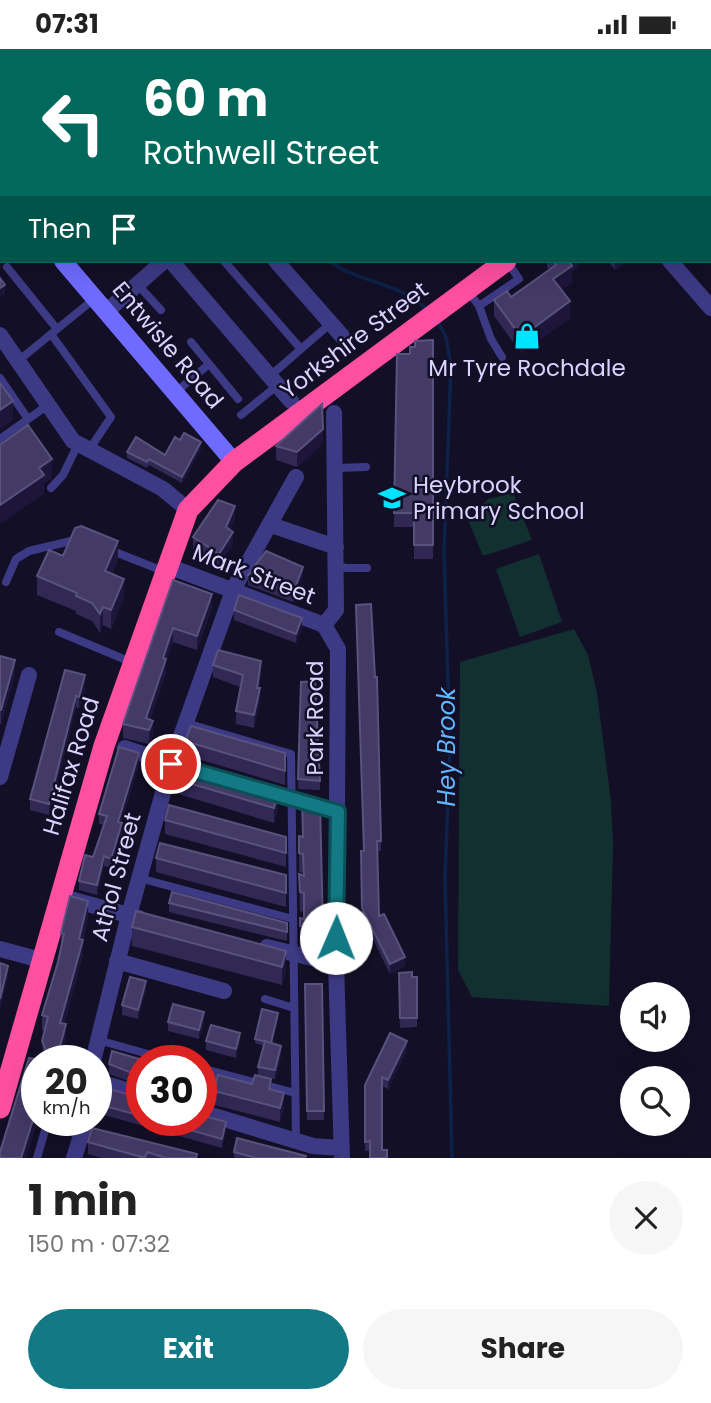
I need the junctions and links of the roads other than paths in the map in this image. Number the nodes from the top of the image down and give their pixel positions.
1 (65, 263) edge
2 (162, 263) edge
3 (173, 263) edge
4 (226, 263) edge
5 (278, 263) edge
6 (504, 263) edge
7 (508, 263) edge
8 (672, 263) edge
9 (6, 267) dead end
10 (137, 284) junction
11 (465, 288) junction
12 (101, 304) junction
13 (479, 306) junction
14 (711, 308) edge
15 (161, 310) dead end
16 (335, 320) junction
17 (54, 332) junction
18 (342, 336) dead end
19 (1, 337) edge
20 (191, 342) dead end
21 (301, 349) junction
22 (502, 357) dead end
23 (18, 361) junction
24 (209, 364) junction
25 (0, 378) edge
26 (274, 381) junction
27 (176, 392) junction
28 (238, 399) dead end
29 (291, 401) dead end
30 (48, 405) junction
31 (334, 413) dead end
32 (241, 415) dead end
33 (28, 419) junction
34 (0, 439) edge
35 (84, 447) junction
36 (234, 461) junction
37 (366, 467) dead end
38 (335, 468) junction
39 (296, 477) dead end
40 (51, 488) dead end
41 (188, 510) junction
42 (271, 524) junction
43 (94, 543) edge
44 (336, 547) junction
45 (106, 548) edge
46 (336, 565) junction
47 (367, 568) dead end
48 (167, 569) junction
49 (6, 582) dead end
50 (234, 588) junction
51 (324, 625) junction
52 (58, 632) dead end
53 (131, 662) junction
54 (29, 675) dead end
55 (186, 723) junction
56 (125, 748) edge
57 (171, 764) junction
58 (1, 769) edge
59 (198, 772) edge
60 (238, 783) edge
61 (292, 799) junction
62 (338, 812) junction
63 (279, 836) edge
64 (292, 840) junction
65 (139, 878) junction
66 (59, 896) junction
67 (129, 915) junction
68 (293, 919) junction
69 (154, 921) edge
70 (255, 945) edge
71 (0, 949) edge
72 (293, 954) junction
73 (41, 960) junction
74 (117, 961) junction
75 (336, 964) junction
76 (224, 991) dead end
77 (265, 999) dead end
78 (294, 1008) junction
79 (98, 1040) junction
80 (97, 1045) edge
81 (126, 1048) edge
82 (217, 1073) edge
83 (295, 1093) junction
84 (0, 1108) edge
85 (217, 1117) edge
86 (43, 1136) edge
87 (82, 1136) edge
88 (296, 1140) junction
89 (342, 1153) edge
90 (77, 1157) edge
91 (37, 1158) edge

1 - 12 main road, Entwisle Road
2 - 10 street
3 - 26 street
4 - 21 lane
5 - 16 street
6 - 11 highway, Yorkshire Street
7 - 13 lane
8 - 14 street
9 - 17 lane
10 - 12 street
10 - 15 lane
11 - 13 lane
11 - 36 highway, Yorkshire Street
12 - 17 lane
12 - 27 main road, Entwisle Road
13 - 22 lane
16 - 18 street
16 - 21 lane
17 - 23 lane
17 - 35 lane
19 - 23 street
20 - 24 lane
21 - 26 lane
23 - 30 street
24 - 27 lane
24 - 28 lane
25 - 33 lane
26 - 29 street
26 - 32 lane
27 - 36 main road, Entwisle Road
30 - 33 lane
30 - 35 street
31 - 38 street
33 - 34 lane
35 - 40 lane
35 - 41 street
36 - 41 highway, Halifax Road
37 - 38 lane
38 - 44 street
39 - 42 street, Athol Street
41 - 48 highway, Halifax Road
42 - 44 street
42 - 50 street, Athol Street
43 - 49 lane
44 - 46 street
45 - 48 lane
46 - 47 lane
46 - 51 street
48 - 50 street, Mark Street
48 - 53 highway, Halifax Road
50 - 51 street, Mark Street
50 - 55 street, Athol Street
51 - 62 street, Park Road
52 - 53 lane
53 - 66 highway, Halifax Road
54 - 58 street
55 - 57 street, Athol Street
55 - 61 lane
56 - 57 street
57 - 59 street
57 - 65 street, Athol Street
60 - 61 street
61 - 62 street
61 - 64 lane
62 - 75 street, Park Road
63 - 64 lane
64 - 68 lane
65 - 67 street, Athol Street
65 - 68 lane
66 - 67 street
66 - 73 highway, Halifax Road
67 - 69 street
67 - 74 street, Athol Street
68 - 72 lane
70 - 72 street
71 - 73 street
72 - 75 street
72 - 78 lane
73 - 84 highway, Halifax Road
74 - 76 street
74 - 79 street, Athol Street
75 - 89 street, Park Road
77 - 78 lane
78 - 83 lane
79 - 80 street, Athol Street
79 - 81 lane
82 - 83 lane
83 - 88 lane
85 - 88 street
86 - 91 lane
87 - 90 street
88 - 89 street

